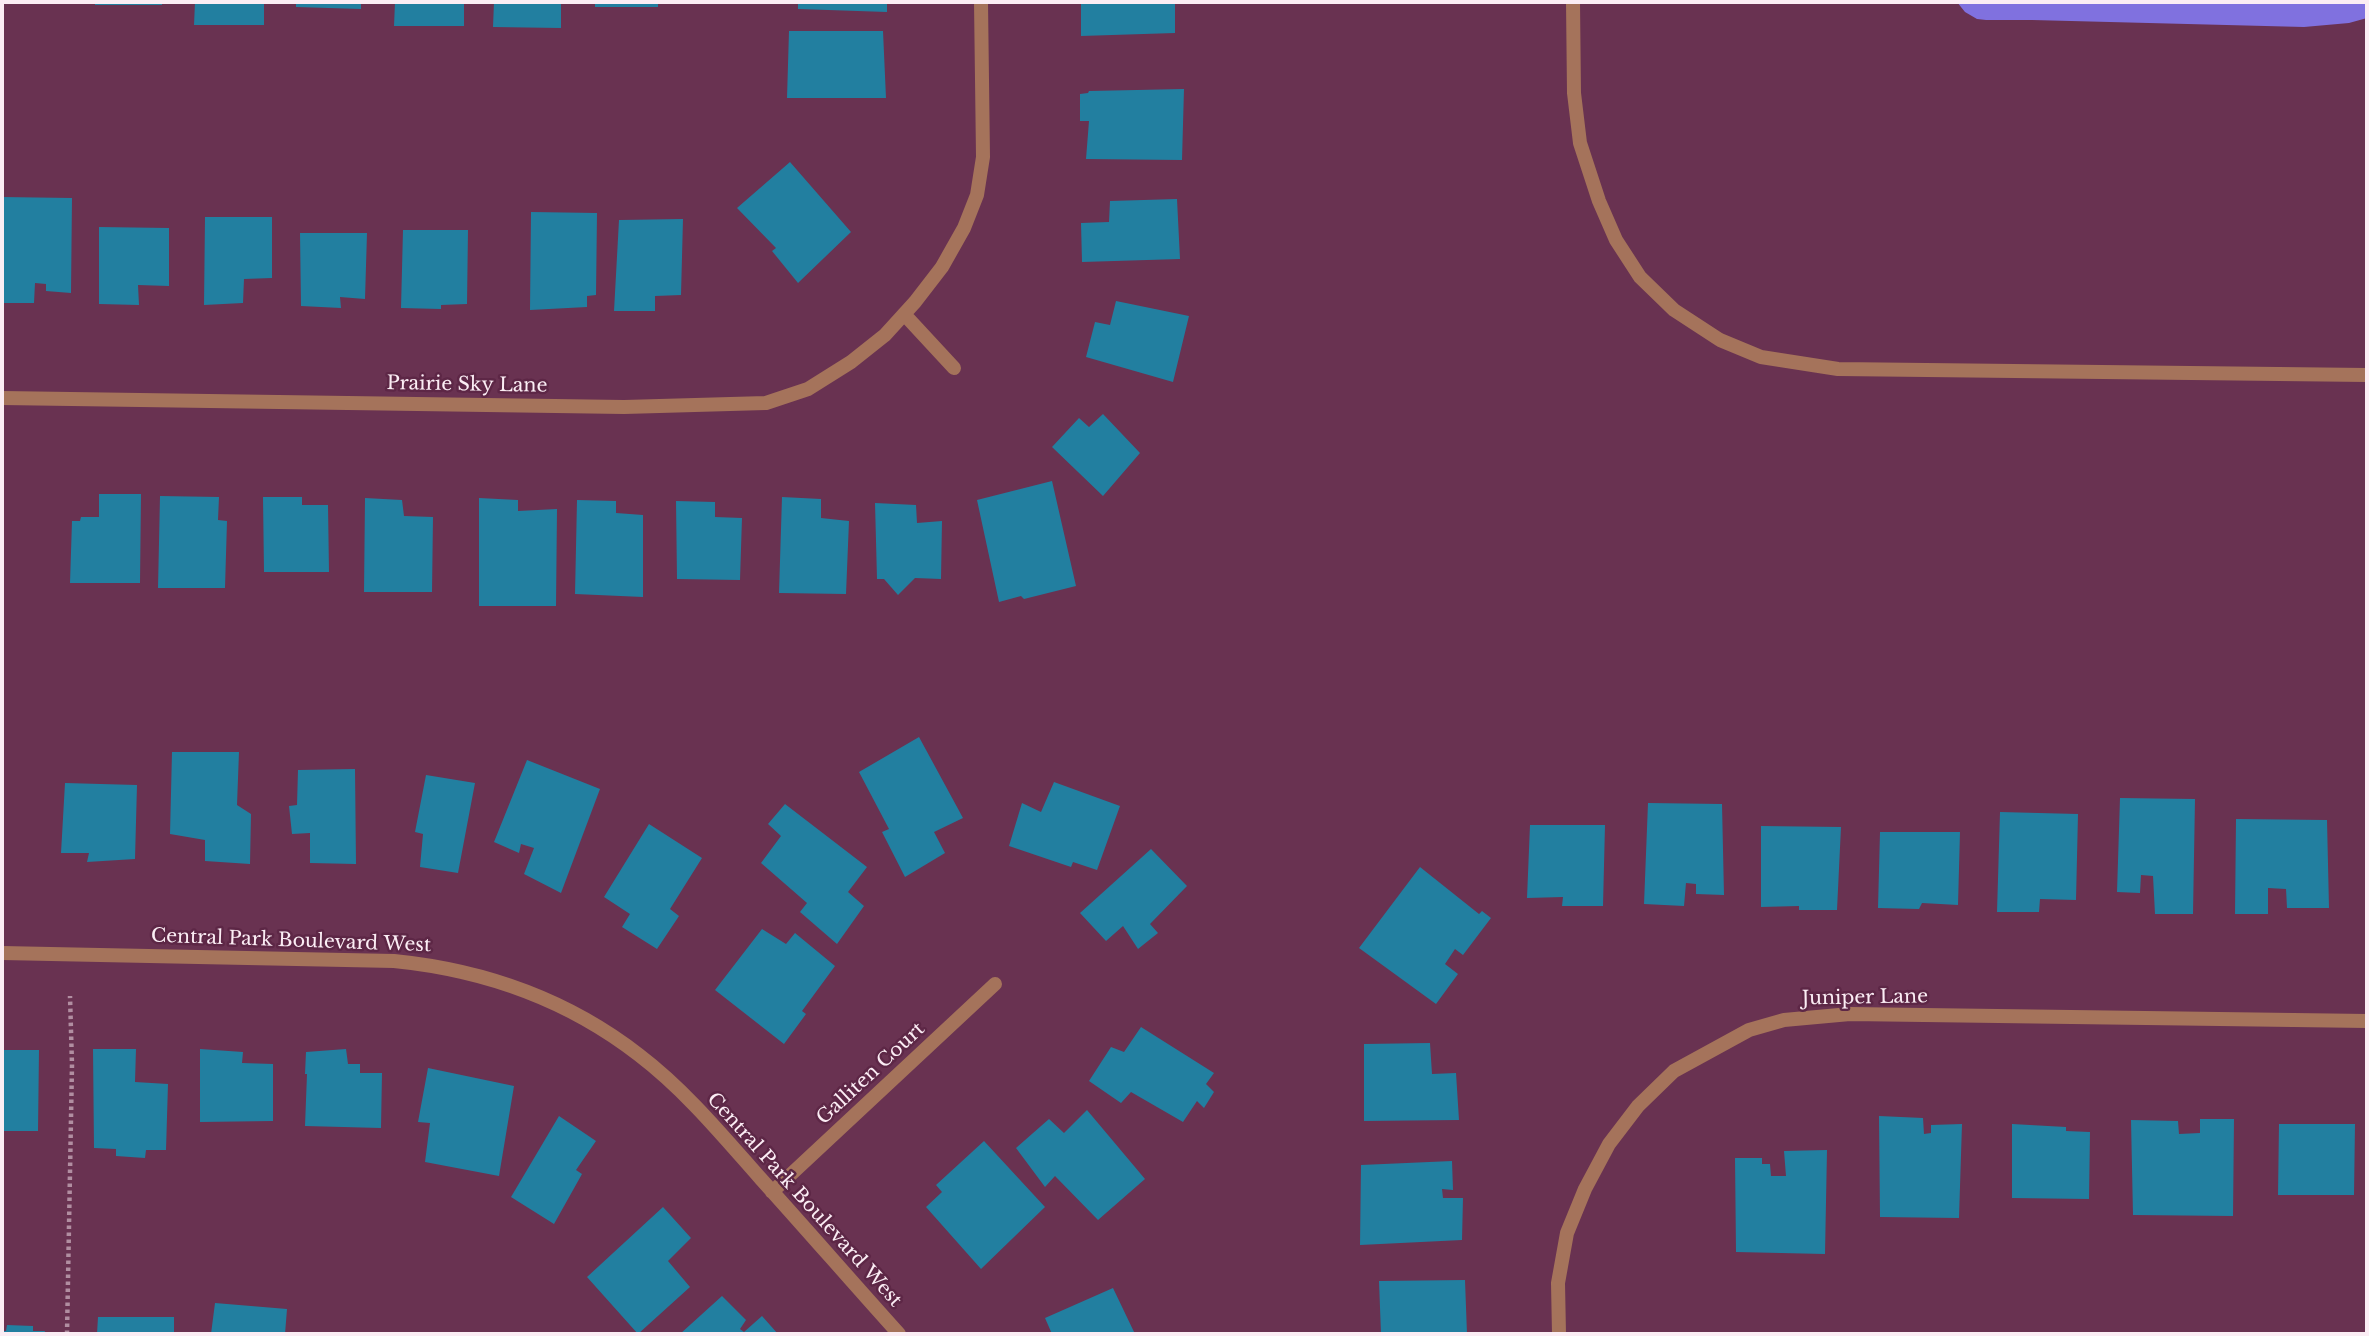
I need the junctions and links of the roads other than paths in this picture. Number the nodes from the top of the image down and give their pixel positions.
1 (981, 2) edge
2 (1573, 2) edge
3 (904, 314) junction
4 (954, 368) dead end
5 (2367, 375) edge
6 (2, 398) edge
7 (2, 953) edge
8 (995, 984) dead end
9 (2367, 1021) edge
10 (772, 1192) junction
11 (899, 1334) edge
12 (1559, 1334) edge

1 - 3 street, Prairie Sky Lane
2 - 5 street
3 - 4 street
3 - 6 street, Prairie Sky Lane
7 - 10 street, Central Park Boulevard West
8 - 10 street, Galliten Court
9 - 12 street, Juniper Lane
10 - 11 street, Central Park Boulevard West

